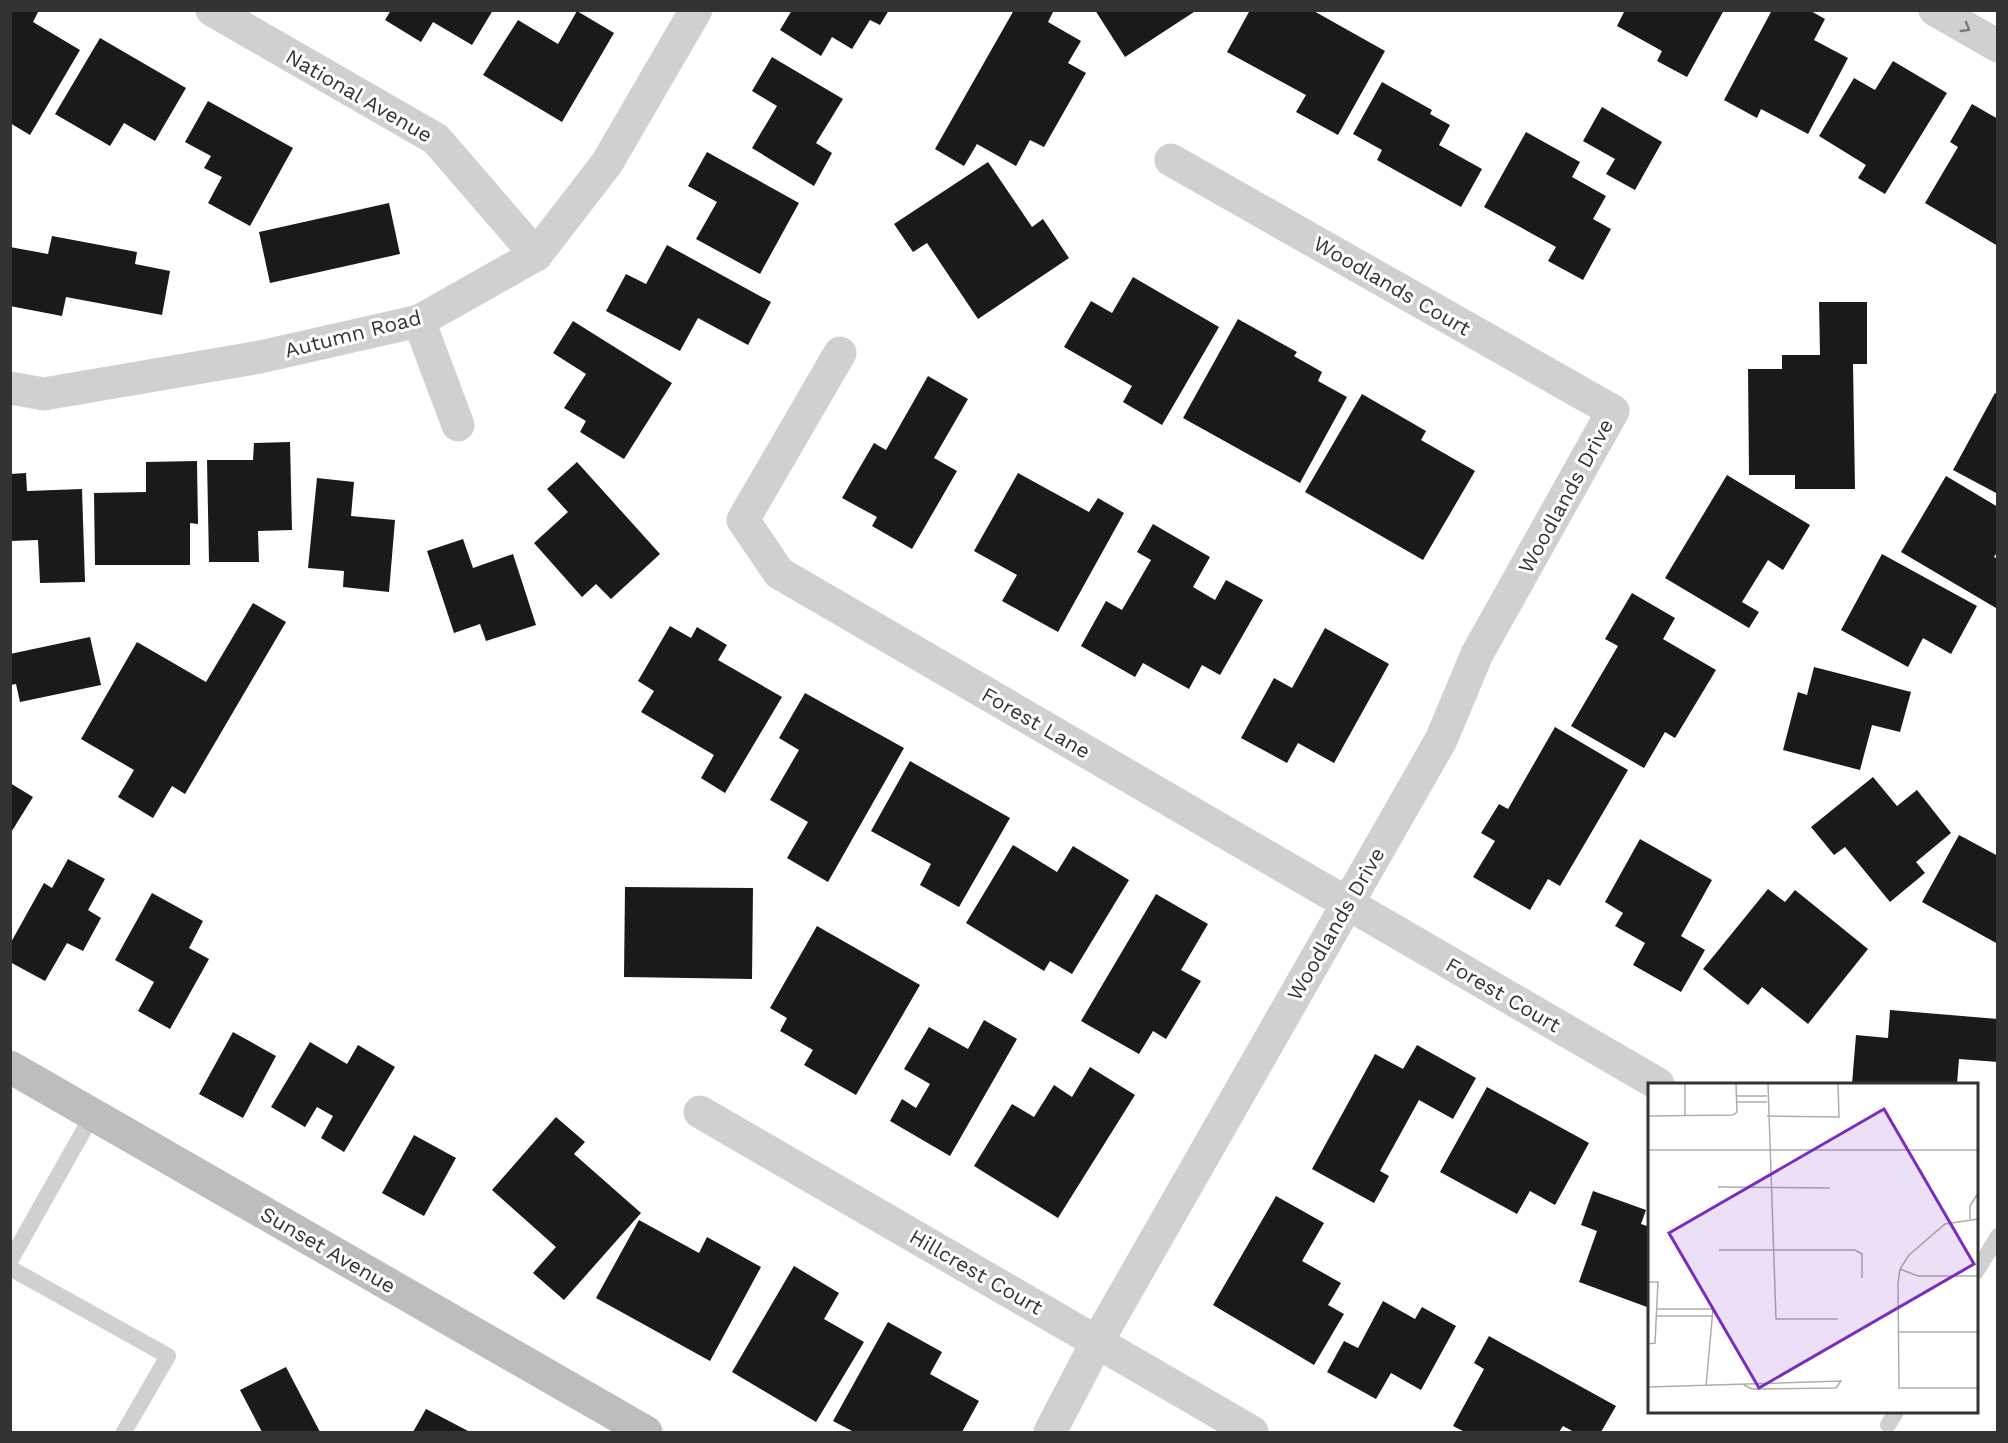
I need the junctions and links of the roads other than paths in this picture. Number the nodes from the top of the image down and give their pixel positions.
1 (212, 10) edge
2 (696, 10) edge
3 (1935, 10) edge
4 (1998, 46) edge
5 (1171, 160) dead end
6 (536, 255) junction
7 (419, 321) junction
8 (840, 352) dead end
9 (10, 388) edge
10 (1613, 411) joint
11 (458, 426) dead end
12 (1347, 905) junction
13 (10, 1067) edge
14 (1656, 1083) edge
15 (700, 1112) dead end
16 (93, 1114) junction
17 (1998, 1236) edge
18 (10, 1262) edge
19 (10, 1268) edge
20 (1978, 1270) edge
21 (1097, 1342) junction
22 (124, 1432) edge
23 (646, 1432) edge
24 (1050, 1432) edge
25 (1252, 1432) edge

1 - 6 street, National Avenue
2 - 6 street, Autumn Road
3 -> 4 street
5 - 10 street, Woodlands Court
6 - 7 street, Autumn Road
7 - 9 street, Autumn Road
7 - 11 street
8 - 12 street, Forest Lane
10 - 12 street, Woodlands Drive
12 - 14 street, Forest Court
12 - 21 street, Woodlands Drive
13 - 16 main road, Sunset Avenue
15 - 21 street, Hillcrest Court
16 - 18 lane
16 - 23 main road, Sunset Avenue
17 - 20 lane
19 - 22 lane
21 - 24 street, Woodlands Drive
21 - 25 street, Hillcrest Court

